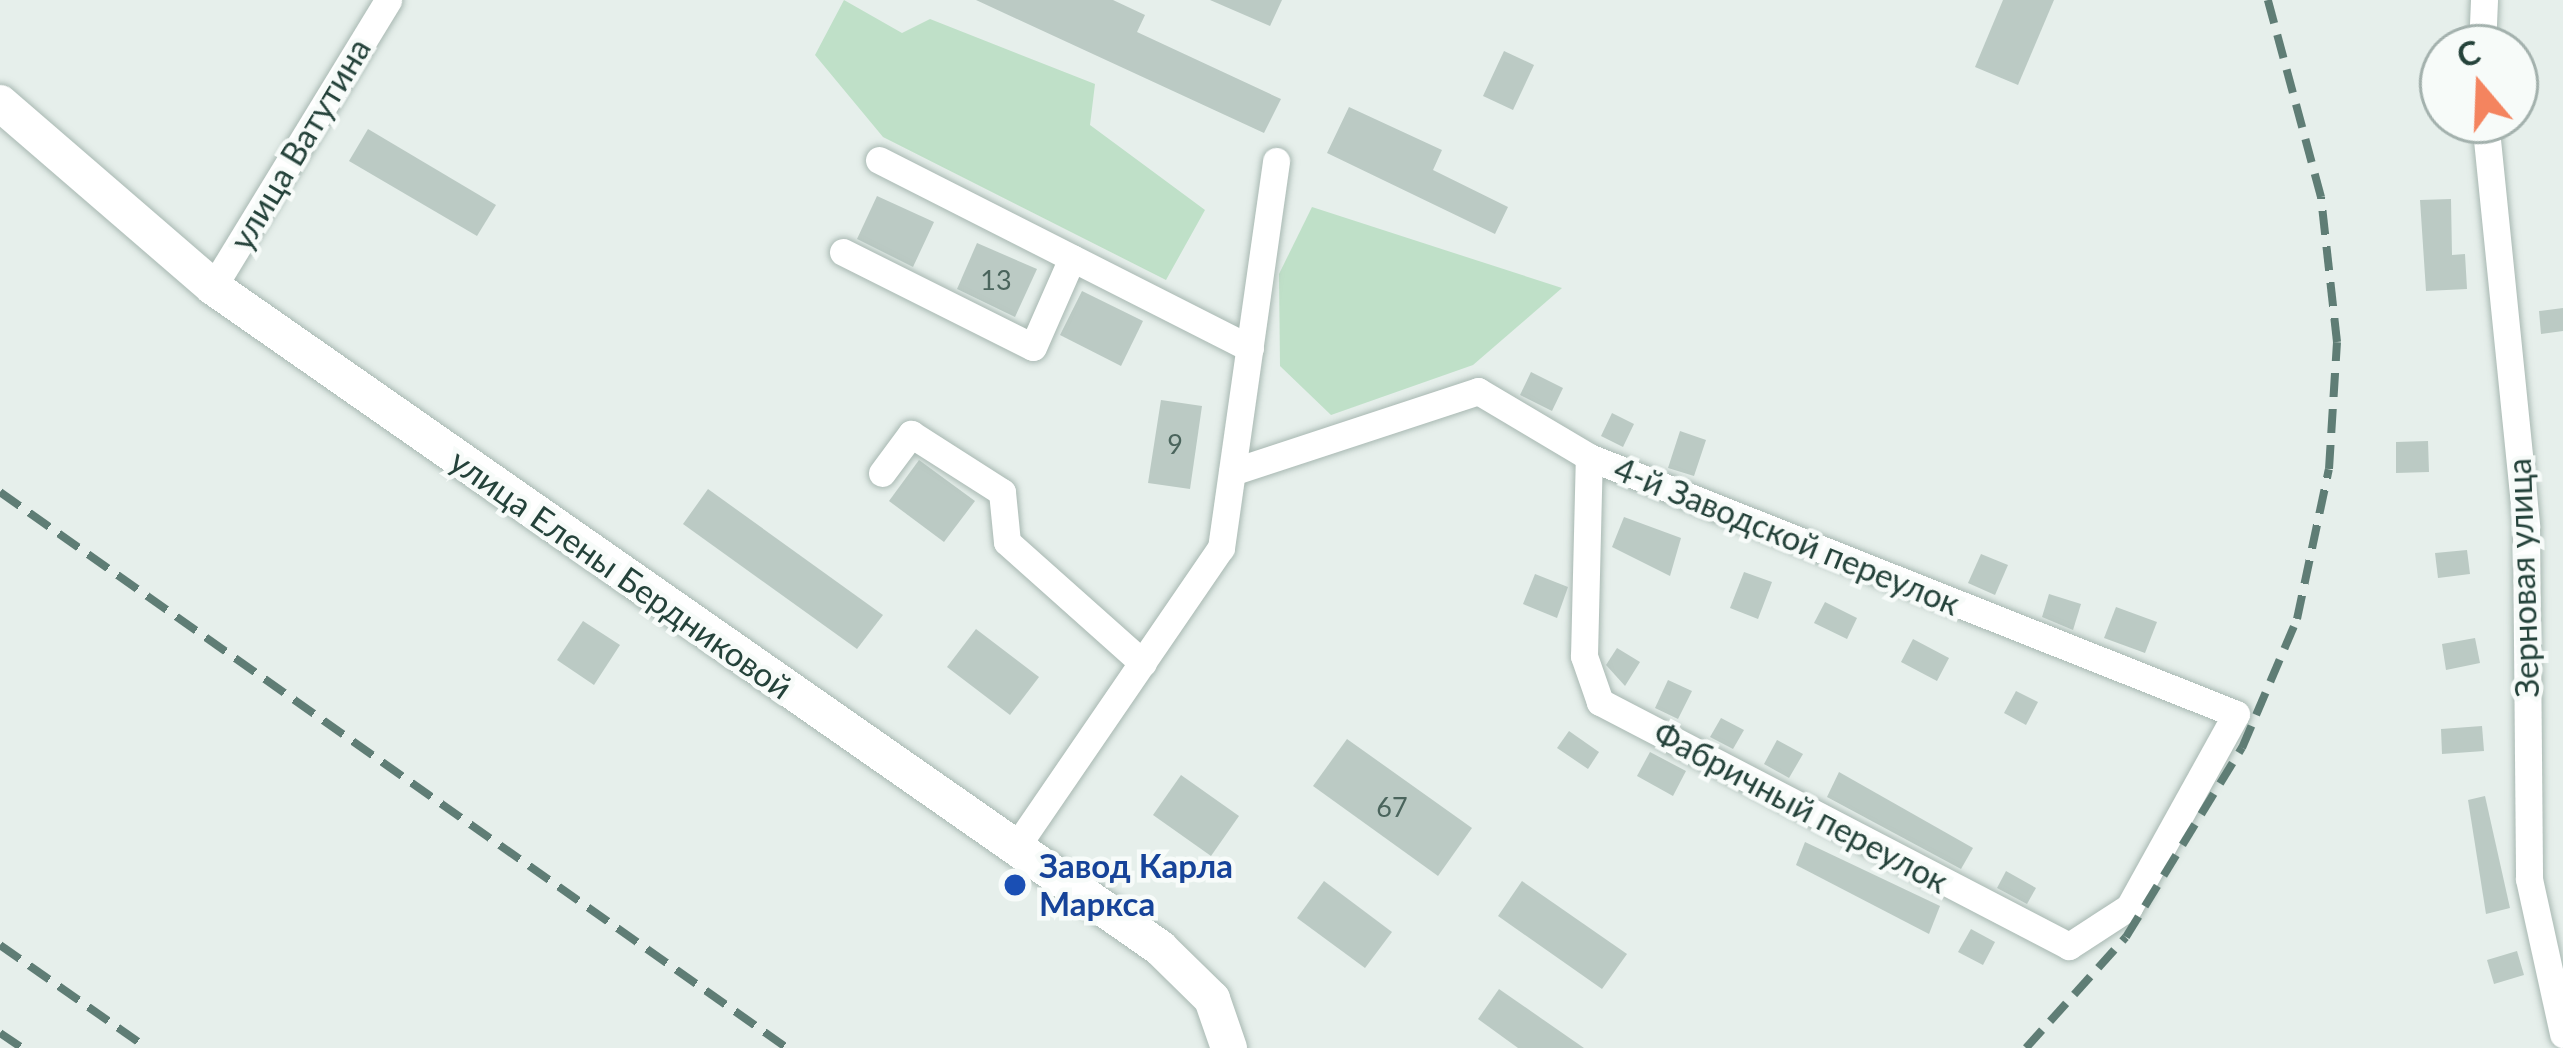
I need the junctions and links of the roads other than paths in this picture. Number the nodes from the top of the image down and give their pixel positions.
1 (388, 0) edge
2 (0, 103) edge
3 (2487, 144) edge
4 (879, 160) dead end
5 (1276, 161) dead end
6 (844, 252) dead end
7 (1072, 258) junction
8 (213, 287) junction
9 (1250, 348) junction
10 (1589, 457) junction
11 (1232, 472) junction
12 (882, 473) dead end
13 (1143, 663) junction
14 (2184, 821) joint
15 (1016, 847) junction
16 (2563, 1034) edge
17 (1229, 1048) edge

1 - 8 street, улица Ватутина
2 - 8 street, улица Елены Бердниковой
3 - 16 street, Зерновая улица
4 - 7 street
5 - 9 street
6 - 7 street
7 - 9 street
8 - 15 street, улица Елены Бердниковой
9 - 11 street
10 - 11 street, 4-й Заводской переулок
10 - 14 street, 4-й Заводской переулок
10 - 14 street, Фабричный переулок
11 - 13 street
12 - 13 street
13 - 15 street
15 - 17 street, улица Елены Бердниковой

